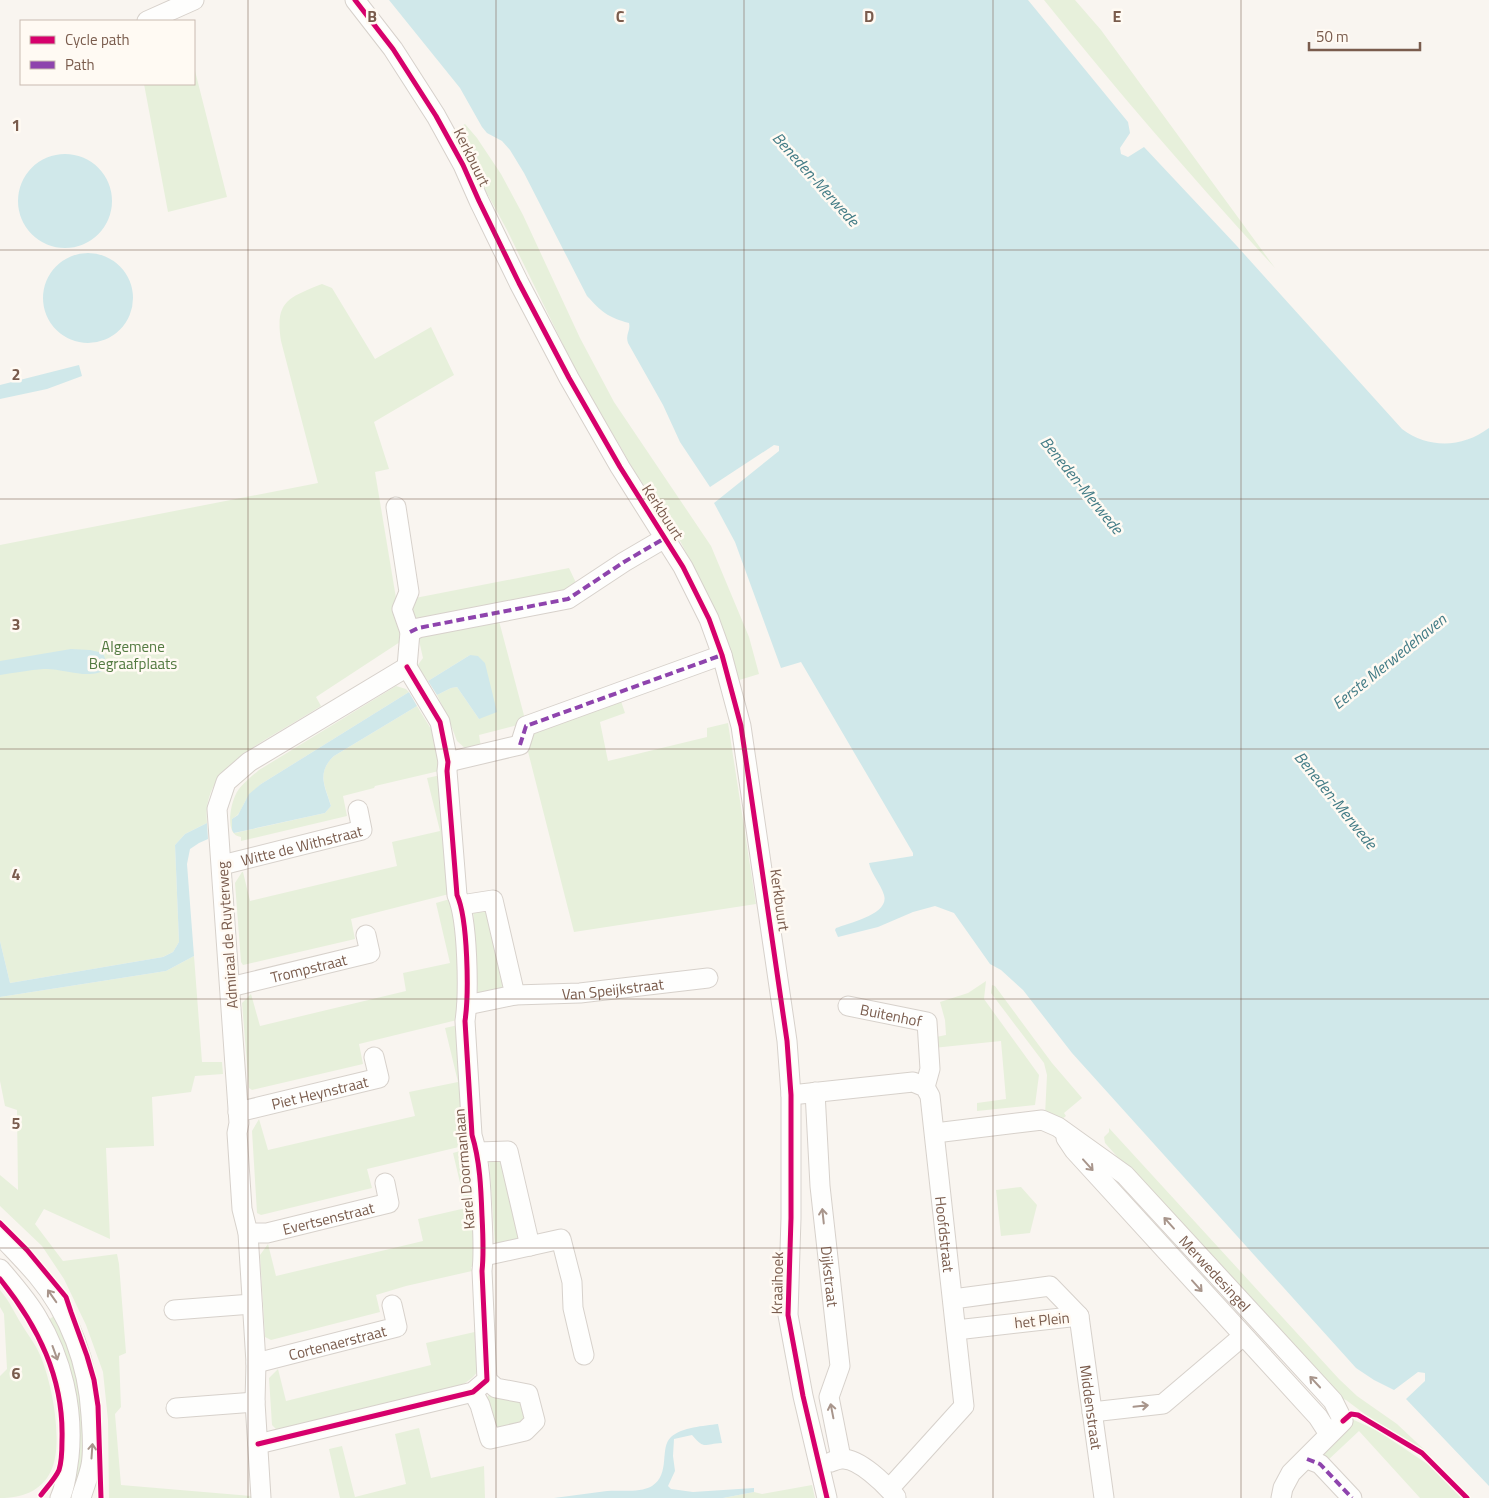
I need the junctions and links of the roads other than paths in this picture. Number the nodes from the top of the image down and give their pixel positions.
1 (194, 0) edge
2 (355, 0) edge
3 (149, 20) edge
4 (396, 508) dead end
5 (666, 538) junction
6 (410, 632) junction
7 (722, 655) junction
8 (407, 667) junction
9 (448, 762) junction
10 (358, 810) dead end
11 (222, 865) junction
12 (461, 905) junction
13 (366, 934) dead end
14 (708, 978) dead end
15 (230, 987) junction
16 (515, 995) junction
17 (467, 1005) junction
18 (848, 1006) dead end
19 (374, 1058) dead end
20 (925, 1087) junction
21 (815, 1092) junction
22 (791, 1095) junction
23 (238, 1112) junction
24 (1058, 1127) junction
25 (935, 1133) junction
26 (478, 1152) junction
27 (384, 1183) dead end
28 (248, 1233) junction
29 (0, 1235) edge
30 (530, 1246) junction
31 (484, 1256) junction
32 (0, 1269) edge
33 (953, 1299) junction
34 (252, 1304) junction
35 (392, 1306) dead end
36 (174, 1310) dead end
37 (1079, 1316) junction
38 (956, 1330) junction
39 (1243, 1336) junction
40 (584, 1354) dead end
41 (256, 1363) junction
42 (487, 1380) junction
43 (473, 1392) junction
44 (255, 1402) junction
45 (176, 1408) dead end
46 (1092, 1412) junction
47 (1329, 1434) junction
48 (258, 1444) junction
49 (841, 1458) junction
50 (1307, 1459) junction
51 (820, 1466) junction
52 (893, 1493) edge
53 (60, 1498) edge
54 (81, 1498) edge
55 (261, 1498) edge
56 (827, 1498) edge
57 (1104, 1498) edge
58 (1281, 1498) edge
59 (1352, 1498) edge

1 - 3 street
2 - 5 street, Kerkbuurt
4 - 6 street
5 - 6 street
5 - 7 street, Kerkbuurt
6 - 8 street
7 - 9 street
7 - 22 street, Kerkbuurt
8 - 9 street, Karel Doormanlaan
8 - 11 street, Admiraal de Ruyterweg
9 - 12 street, Karel Doormanlaan
10 - 11 street, Witte de Withstraat
11 - 15 street, Admiraal de Ruyterweg
12 - 16 street
12 - 17 street, Karel Doormanlaan
13 - 15 street, Trompstraat
14 - 16 street, Van Speijkstraat
15 - 23 street, Admiraal de Ruyterweg
16 - 17 street
17 - 26 street, Karel Doormanlaan
18 - 20 street, Buitenhof
19 - 23 street, Piet Heynstraat
20 - 21 street
20 - 25 street, Hoofdstraat
21 - 22 street
49 -> 21 street, Dijkstraat
22 - 51 street, Kraaihoek
23 - 28 street, Admiraal de Ruyterweg
24 - 25 street, Merwedesingel
24 -> 39 street, Merwedesingel
47 -> 24 street, Merwedesingel
25 - 33 street, Hoofdstraat
26 - 30 street, Karel Doormanlaan
26 - 31 street, Karel Doormanlaan
27 - 28 street, Evertsenstraat
28 - 34 street, Admiraal de Ruyterweg
54 -> 29 street
30 - 31 street
30 - 40 street
31 - 42 street, Karel Doormanlaan
32 -> 53 street
33 - 37 street, het Plein
33 - 38 street, Hoofdstraat
34 - 36 street
34 - 41 street, Admiraal de Ruyterweg
35 - 41 street, Cortenaerstraat
37 - 38 street, het Plein
37 - 46 street, Middenstraat
38 - 52 street, Hoofdstraat
46 -> 39 street
39 - 47 street, Merwedesingel
41 - 44 street, Admiraal de Ruyterweg
42 - 43 street
42 - 43 street
43 - 48 street
44 - 45 street
44 - 48 street, Admiraal de Ruyterweg
46 - 57 street, Middenstraat
47 - 50 street, Merwedesingel
48 - 55 street, Admiraal de Ruyterweg
49 - 51 street
49 - 52 street
50 - 58 street, Merwedesingel
50 - 59 street
51 - 56 street, Kraaihoek

